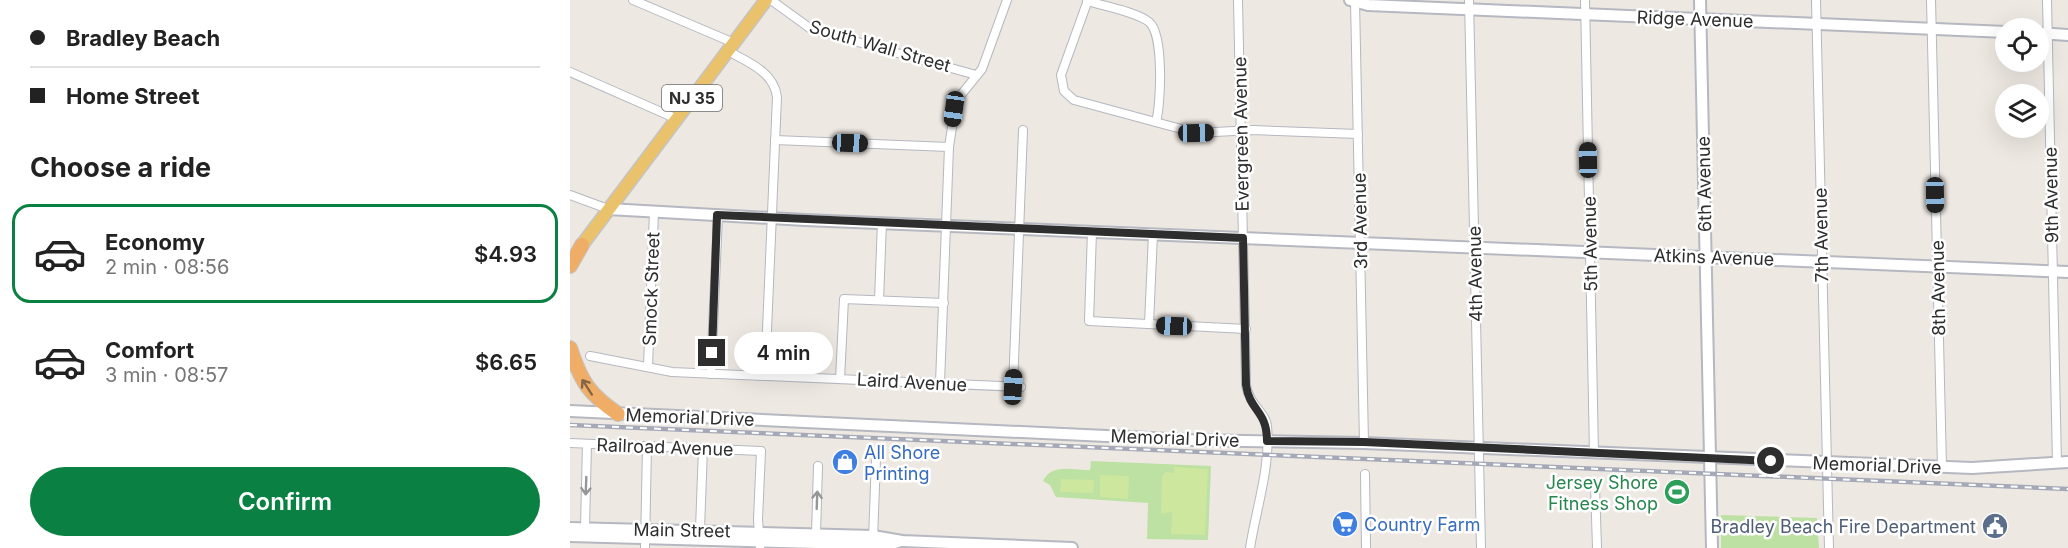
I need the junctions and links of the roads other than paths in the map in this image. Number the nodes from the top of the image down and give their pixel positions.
1 (633, 0) edge
2 (769, 0) edge
3 (1007, 0) edge
4 (1238, 0) edge
5 (1585, 0) edge
6 (1700, 0) edge
7 (1816, 0) edge
8 (1931, 0) edge
9 (2047, 0) edge
10 (1087, 1) edge
11 (1353, 1) edge
12 (1469, 5) edge
13 (1585, 14) junction
14 (2045, 18) edge
15 (1700, 19) junction
16 (1816, 24) junction
17 (1932, 29) junction
18 (1995, 32) edge
19 (2049, 33) edge
20 (2068, 34) edge
21 (731, 47) junction
22 (570, 72) edge
23 (2045, 72) edge
24 (976, 75) junction
25 (677, 119) junction
26 (1156, 122) junction
27 (1023, 130) dead end
28 (1241, 131) junction
29 (1358, 134) junction
30 (775, 140) junction
31 (950, 147) junction
32 (570, 195) edge
33 (608, 209) junction
34 (654, 212) junction
35 (717, 215) junction
36 (772, 217) junction
37 (882, 222) junction
38 (946, 225) junction
39 (1019, 228) junction
40 (1092, 231) junction
41 (1153, 234) junction
42 (1243, 238) junction
43 (1360, 243) junction
44 (582, 245) junction
45 (1475, 248) junction
46 (1590, 252) junction
47 (570, 256) edge
48 (1706, 257) junction
49 (1821, 262) junction
50 (570, 266) edge
51 (1937, 266) junction
52 (2053, 272) junction
53 (2068, 272) edge
54 (879, 300) junction
55 (944, 303) junction
56 (1149, 324) junction
57 (1246, 329) junction
58 (570, 348) edge
59 (590, 356) dead end
60 (648, 366) junction
61 (711, 374) junction
62 (765, 376) junction
63 (840, 379) junction
64 (940, 383) junction
65 (570, 411) edge
66 (618, 414) junction
67 (1267, 441) junction
68 (1364, 442) junction
69 (570, 443) edge
70 (587, 444) junction
71 (647, 446) junction
72 (703, 448) junction
73 (1478, 448) junction
74 (1594, 453) junction
75 (876, 458) dead end
76 (1710, 458) junction
77 (2063, 462) edge
78 (818, 466) dead end
79 (1826, 467) junction
80 (1942, 467) junction
81 (1365, 474) dead end
82 (1596, 485) dead end
83 (570, 528) edge
84 (585, 528) junction
85 (700, 530) junction
86 (816, 534) junction
87 (570, 536) edge
88 (644, 538) edge
89 (759, 540) edge
90 (873, 540) junction
91 (900, 544) edge
92 (840, 546) edge
93 (974, 546) edge
94 (1047, 547) edge
95 (1072, 548) edge
96 (1250, 548) edge
97 (1366, 548) edge
98 (1481, 548) edge
99 (1597, 548) edge
100 (1712, 548) edge
101 (1829, 548) edge

1 - 21 street
2 - 21 main road, NJ 35
2 - 24 street, South Wall Street
3 - 24 street
4 - 28 street, Evergreen Avenue
5 - 13 street, 5th Avenue
6 - 15 street, 6th Avenue
7 - 16 street, 7th Avenue
8 - 17 street, 8th Avenue
9 - 14 street, 9th Avenue
10 - 26 street
10 - 26 street
11 - 12 street, Ridge Avenue
11 - 29 street, 3rd Avenue
12 - 13 street, Ridge Avenue
12 - 45 street, 4th Avenue
13 - 15 street, Ridge Avenue
13 - 46 street, 5th Avenue
15 - 16 street, Ridge Avenue
15 - 48 street, 6th Avenue
16 - 17 street, Ridge Avenue
16 - 49 street, 7th Avenue
17 - 18 street, Ridge Avenue
17 - 51 street, 8th Avenue
19 - 20 street
21 - 25 main road, NJ 35
21 - 30 street
22 - 25 street
23 - 52 street, 9th Avenue
24 - 31 street
25 - 33 main road, NJ 35
26 - 28 street
27 - 39 street
28 - 29 street
28 - 42 street, Evergreen Avenue
29 - 43 street, 3rd Avenue
30 - 31 street
30 - 36 street
31 - 38 street
32 - 33 street
33 - 34 street, Atkins Avenue
33 - 44 main road, NJ 35
34 - 35 street, Atkins Avenue
34 - 60 street, Smock Street
35 - 36 street, Atkins Avenue
35 - 61 street
36 - 37 street, Atkins Avenue
36 - 62 street
37 - 38 street, Atkins Avenue
37 - 54 street
38 - 39 street, Atkins Avenue
38 - 55 street
39 - 40 street, Atkins Avenue
39 - 64 street, Laird Avenue
40 - 41 street, Atkins Avenue
40 - 56 street
41 - 42 street, Atkins Avenue
41 - 56 street
42 - 43 street, Atkins Avenue
42 - 57 street, Evergreen Avenue
43 - 45 street, Atkins Avenue
43 - 68 street, 3rd Avenue
44 - 47 highway, NJ 35
44 - 50 highway, NJ 35
45 - 46 street, Atkins Avenue
45 - 73 street, 4th Avenue
46 - 48 street, Atkins Avenue
46 - 74 street, 5th Avenue
48 - 49 street, Atkins Avenue
48 - 76 street, 6th Avenue
49 - 51 street, Atkins Avenue
49 - 79 street, 7th Avenue
51 - 52 street, Atkins Avenue
51 - 80 street, 8th Avenue
52 - 53 street, Atkins Avenue
52 - 77 street, 9th Avenue
54 - 55 street
54 - 63 street
55 - 64 street
56 - 57 street
57 - 67 street, Evergreen Avenue
66 -> 58 highway
59 - 60 street, Laird Avenue
60 - 61 street, Laird Avenue
61 - 62 street, Laird Avenue
62 - 63 street, Laird Avenue
63 - 64 street, Laird Avenue
65 - 66 street, Memorial Drive
66 - 67 street, Memorial Drive
67 - 68 street, Memorial Drive
67 - 96 street, Evergreen Avenue
68 - 73 street, Memorial Drive
69 - 70 street, Railroad Avenue
70 - 71 street, Railroad Avenue
70 -> 84 street
71 - 72 street, Railroad Avenue
71 - 88 street
72 - 85 street
72 - 89 street, Railroad Avenue
73 - 74 street, Memorial Drive
73 - 98 street, 4th Avenue
74 - 76 street, Memorial Drive
75 - 90 street
76 - 79 street, Memorial Drive
76 - 100 street, 6th Avenue
77 - 80 street, Memorial Drive
86 -> 78 street
79 - 80 street, Memorial Drive
79 - 101 street, 7th Avenue
81 - 97 street
82 - 99 street
83 - 84 street, Main Street
84 - 88 street, Main Street
85 - 88 street, Main Street
85 - 89 street, Main Street
86 - 89 street, Main Street
86 - 90 street, Main Street
87 - 88 street, Main Street
88 - 89 street, Main Street
89 - 92 street, Main Street
90 - 91 street, Main Street
90 - 92 street, Main Street
91 - 93 street, Main Street
93 - 94 street, Main Street
94 - 95 street, Main Street

